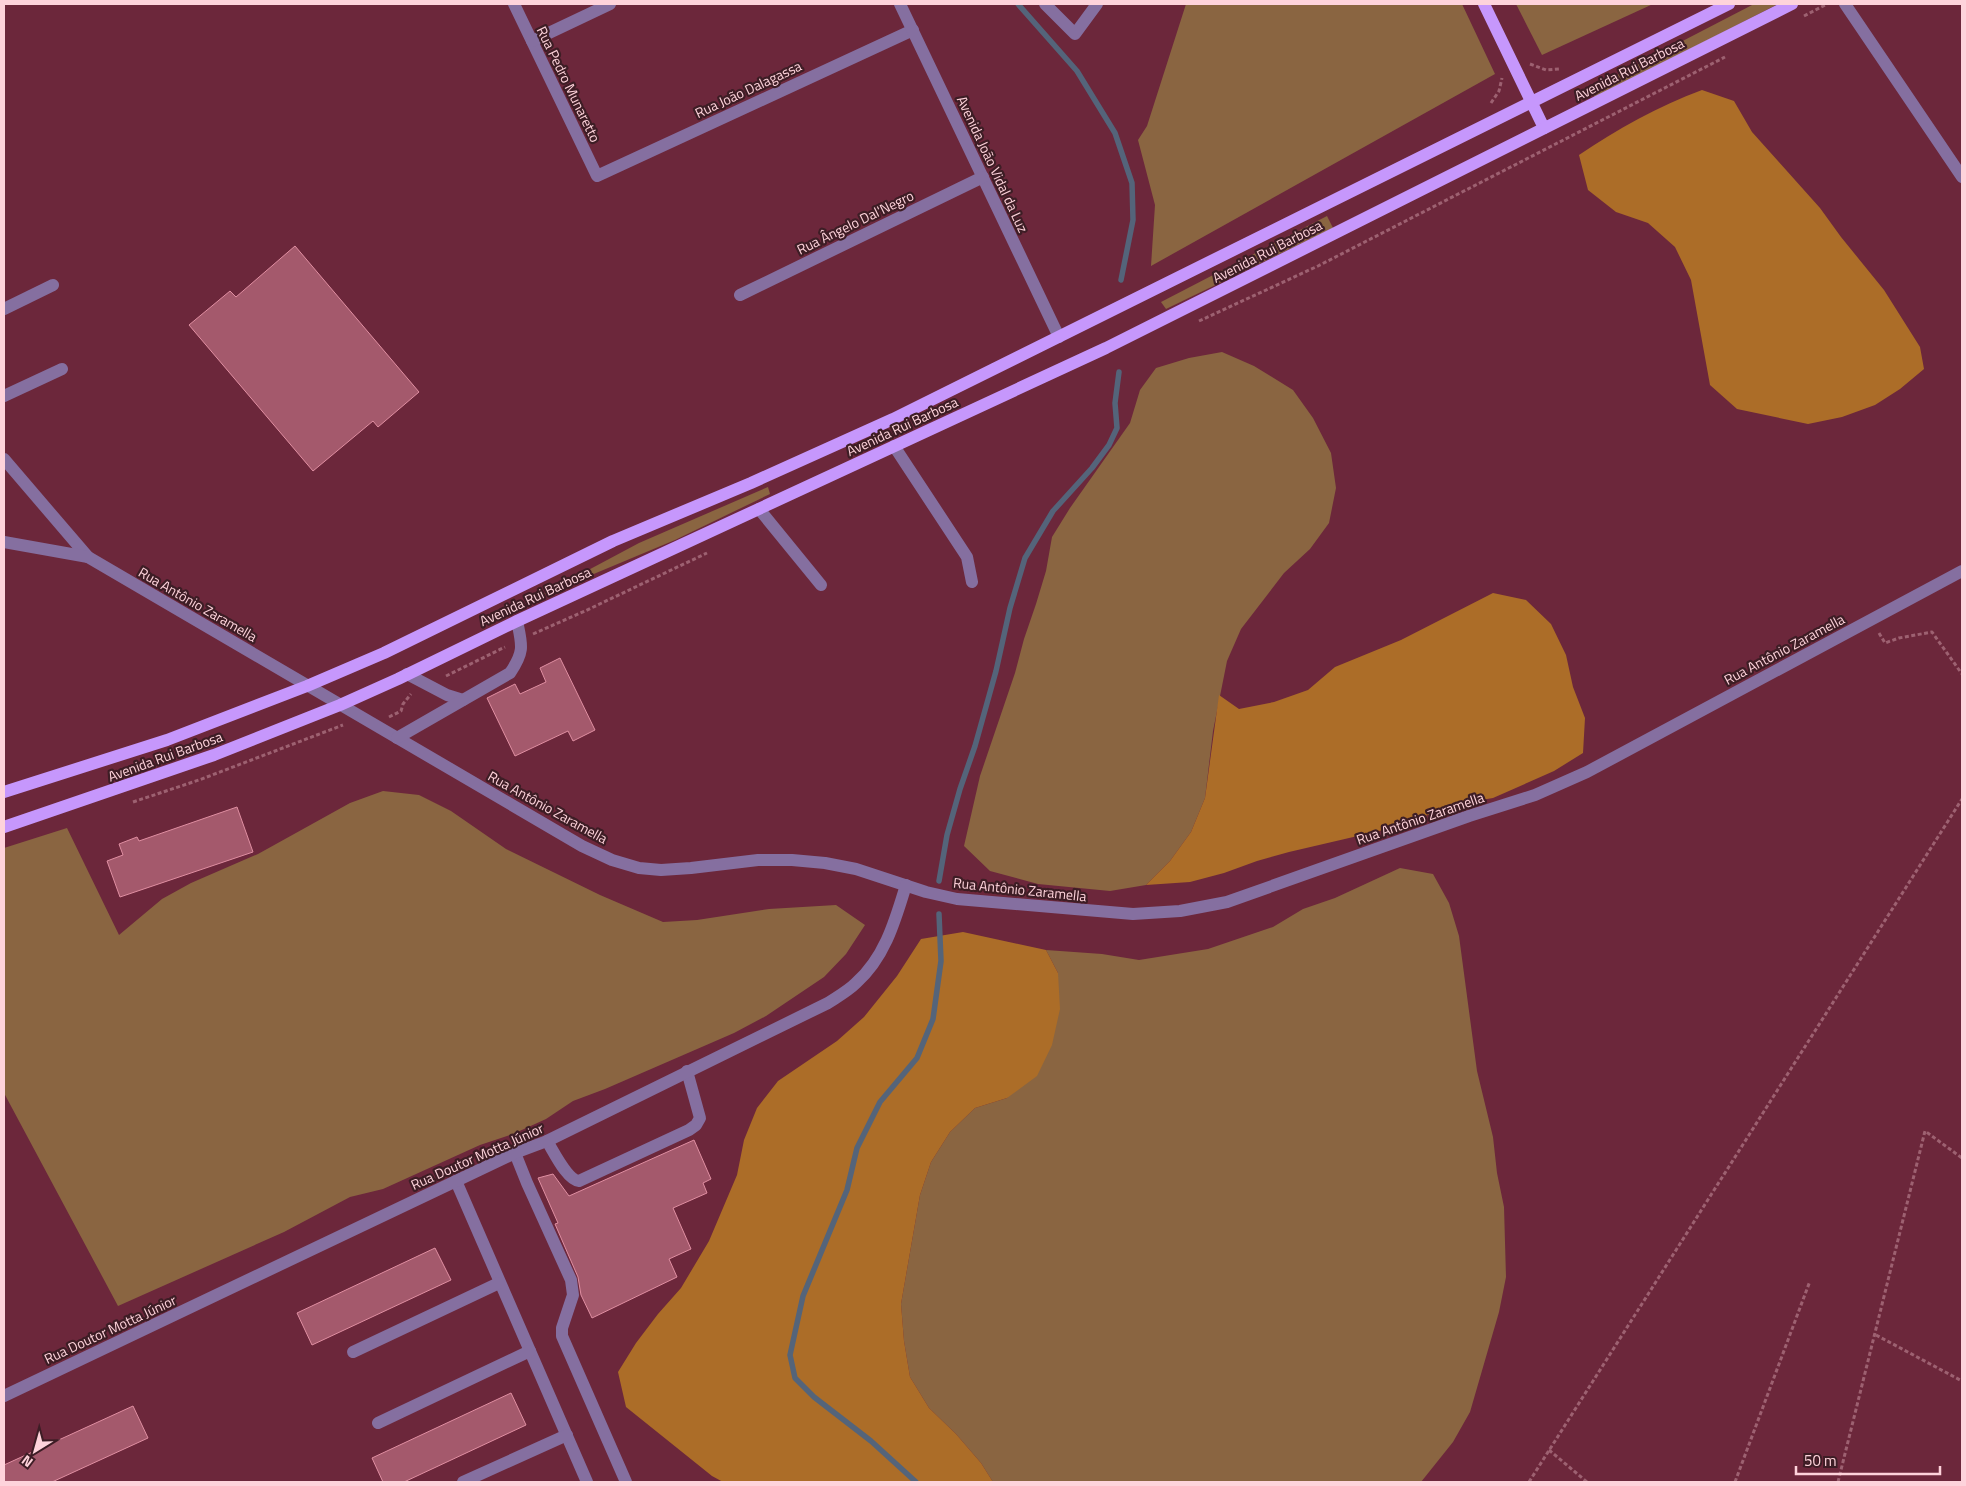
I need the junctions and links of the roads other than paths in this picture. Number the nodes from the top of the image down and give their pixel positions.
1 (514, 4) edge
2 (610, 4) edge
3 (900, 4) edge
4 (1044, 4) edge
5 (1097, 4) edge
6 (1484, 4) edge
7 (1729, 4) edge
8 (1792, 4) edge
9 (1845, 4) edge
10 (913, 30) junction
11 (532, 41) junction
12 (1532, 102) junction
13 (1544, 128) junction
14 (597, 176) joint
15 (982, 177) junction
16 (1962, 177) edge
17 (53, 285) dead end
18 (740, 295) dead end
19 (4, 309) edge
20 (1059, 337) junction
21 (62, 369) dead end
22 (4, 396) edge
23 (894, 446) junction
24 (4, 459) edge
25 (759, 509) junction
26 (4, 542) edge
27 (88, 557) junction
28 (1962, 571) edge
29 (972, 582) dead end
30 (821, 585) dead end
31 (517, 621) junction
32 (407, 674) junction
33 (308, 686) junction
34 (463, 700) junction
35 (340, 705) junction
36 (397, 738) junction
37 (4, 792) edge
38 (4, 827) edge
39 (906, 885) junction
40 (687, 1071) junction
41 (547, 1141) junction
42 (515, 1153) junction
43 (456, 1181) junction
44 (499, 1283) junction
45 (530, 1351) junction
46 (353, 1352) dead end
47 (4, 1396) edge
48 (378, 1423) dead end
49 (567, 1435) junction
50 (463, 1482) edge
51 (587, 1482) edge
52 (626, 1482) edge

1 - 11 street, Rua Pedro Munaretto
2 - 11 street
3 - 10 street, Avenida João Vidal da Luz
4 - 5 street
6 - 12 main road
7 - 12 main road, Avenida Rui Barbosa
8 - 13 main road, Avenida Rui Barbosa
9 - 16 street
10 - 14 street, Rua João Dalagassa
10 - 15 street, Avenida João Vidal da Luz
11 - 14 street, Rua Pedro Munaretto
12 - 13 main road
12 - 20 main road, Avenida Rui Barbosa
13 - 23 main road, Avenida Rui Barbosa
15 - 18 street, Rua Ângelo Dal'Negro
15 - 20 street, Avenida João Vidal da Luz
17 - 19 street
20 - 33 main road, Avenida Rui Barbosa
21 - 22 street
23 - 25 main road, Avenida Rui Barbosa
23 - 29 street
24 - 27 street
25 - 30 street
25 - 31 main road, Avenida Rui Barbosa
26 - 27 street
27 - 33 street, Rua Antônio Zaramella
28 - 39 street, Rua Antônio Zaramella
31 - 32 main road, Avenida Rui Barbosa
31 - 34 street
32 - 34 street
32 - 35 main road, Avenida Rui Barbosa
33 - 35 street, Rua Antônio Zaramella
33 - 37 main road, Avenida Rui Barbosa
34 - 36 street
35 - 36 street, Rua Antônio Zaramella
35 - 38 main road, Avenida Rui Barbosa
36 - 39 street, Rua Antônio Zaramella
39 - 40 street, Rua Doutor Motta Júnior
40 - 41 street, Rua Doutor Motta Júnior
40 - 41 street
41 - 42 street, Rua Doutor Motta Júnior
42 - 43 street, Rua Doutor Motta Júnior
42 - 52 street
43 - 44 street
43 - 47 street, Rua Doutor Motta Júnior
44 - 45 street
44 - 46 street
45 - 48 street
45 - 49 street
49 - 50 street
49 - 51 street

